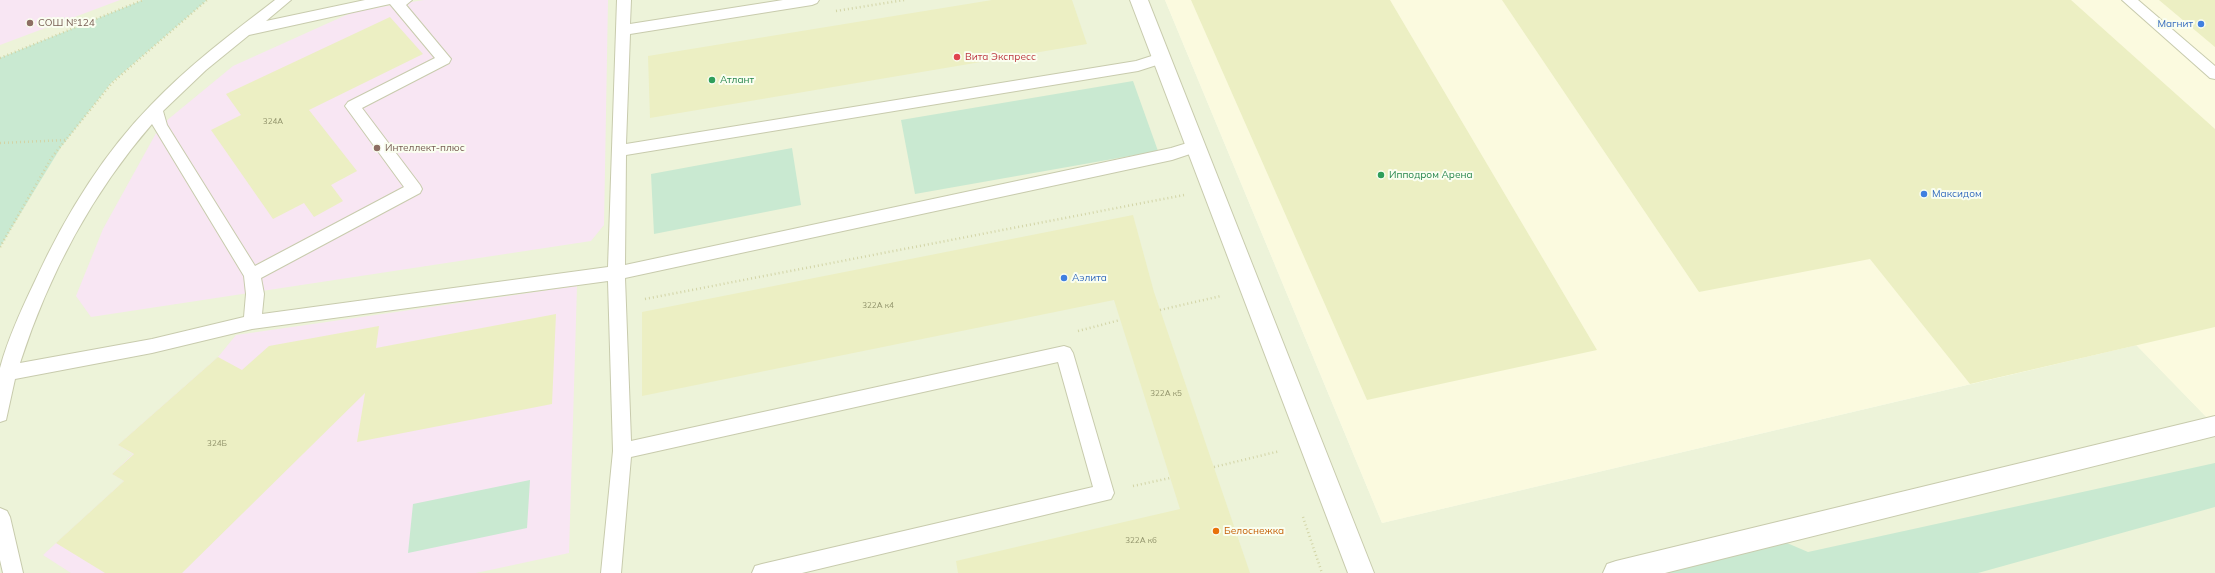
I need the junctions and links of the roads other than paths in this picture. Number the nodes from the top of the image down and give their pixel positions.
1 (284, 0) edge
2 (386, 0) edge
3 (405, 0) edge
4 (624, 0) edge
5 (812, 0) edge
6 (1139, 0) edge
7 (2129, 0) edge
8 (624, 30) junction
9 (244, 31) junction
10 (1161, 58) junction
11 (2215, 74) edge
12 (155, 111) junction
13 (1197, 146) junction
14 (618, 151) junction
15 (616, 273) junction
16 (252, 275) junction
17 (252, 322) junction
18 (8, 373) junction
19 (0, 414) edge
20 (2215, 426) edge
21 (622, 450) junction
22 (0, 518) edge
23 (13, 573) edge
24 (611, 573) edge
25 (762, 573) edge
26 (1360, 573) edge
27 (1616, 573) edge

1 - 9 lane
2 - 9 lane
3 - 16 lane
4 - 8 lane
5 - 8 lane
6 - 10 street
7 - 11 lane
8 - 14 lane
9 - 12 lane
10 - 13 street
10 - 14 lane
12 - 16 lane
12 - 18 lane
13 - 15 lane
13 - 26 street
14 - 15 lane
15 - 17 lane
15 - 21 lane
16 - 17 lane
17 - 18 lane
18 - 19 lane
20 - 27 street
21 - 24 lane
21 - 25 lane
22 - 23 lane

